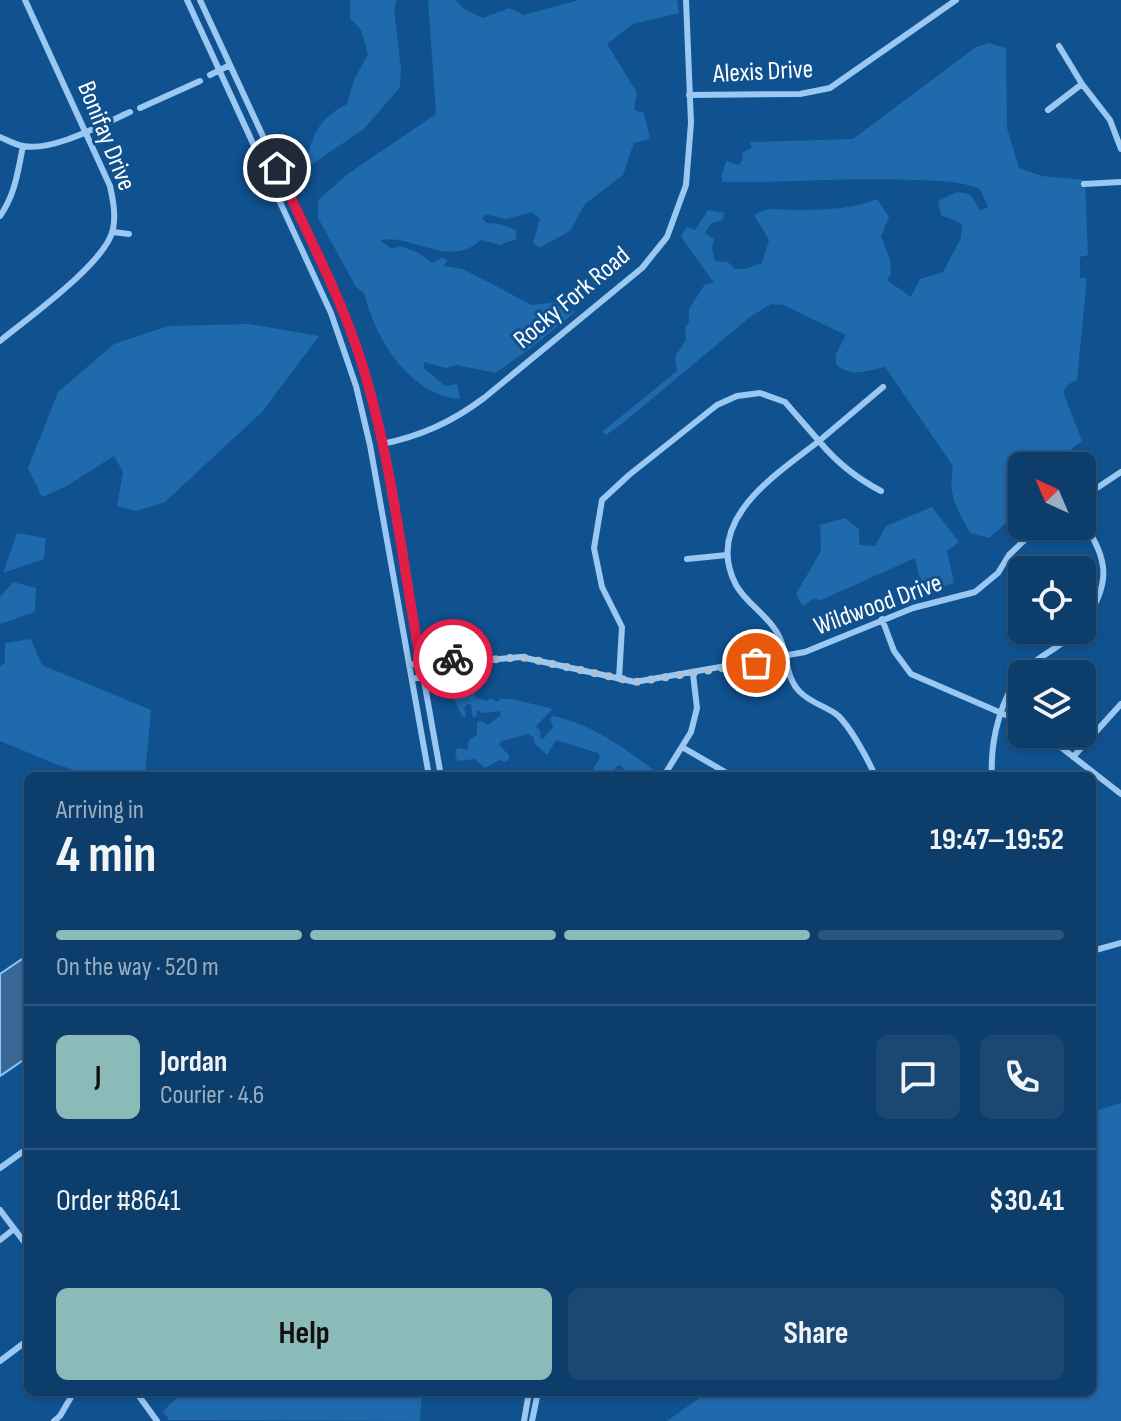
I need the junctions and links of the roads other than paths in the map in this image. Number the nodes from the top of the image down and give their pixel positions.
1 (25, 0) edge
2 (187, 0) edge
3 (200, 0) edge
4 (686, 0) edge
5 (956, 0) edge
6 (1059, 46) dead end
7 (230, 65) junction
8 (219, 70) junction
9 (210, 75) dead end
10 (200, 81) dead end
11 (1082, 84) junction
12 (689, 95) junction
13 (140, 108) dead end
14 (1048, 110) dead end
15 (130, 112) dead end
16 (86, 132) junction
17 (0, 137) edge
18 (23, 146) junction
19 (1121, 149) edge
20 (1121, 182) edge
21 (1084, 184) dead end
22 (0, 216) edge
23 (113, 232) junction
24 (129, 234) dead end
25 (0, 341) edge
26 (883, 387) dead end
27 (819, 441) junction
28 (382, 444) junction
29 (370, 445) junction
30 (1121, 472) edge
31 (1096, 489) edge
32 (881, 491) dead end
33 (1025, 540) edge
34 (1093, 540) edge
35 (727, 555) junction
36 (687, 559) dead end
37 (1096, 604) edge
38 (882, 619) junction
39 (1059, 644) edge
40 (786, 657) junction
41 (467, 662) junction
42 (421, 664) junction
43 (409, 665) junction
44 (693, 674) junction
45 (423, 677) junction
46 (412, 679) junction
47 (619, 679) junction
48 (1121, 704) edge
49 (1002, 712) junction
50 (1008, 715) edge
51 (682, 747) junction
52 (1062, 748) edge
53 (1073, 757) junction
54 (428, 772) edge
55 (440, 772) edge
56 (666, 772) edge
57 (725, 772) edge
58 (873, 772) edge
59 (992, 772) edge
60 (1092, 772) edge
61 (1096, 775) edge
62 (1121, 794) edge
63 (1121, 943) edge
64 (1096, 950) edge
65 (24, 1151) edge
66 (0, 1168) edge
67 (0, 1210) edge
68 (14, 1229) junction
69 (0, 1240) edge
70 (24, 1242) edge
71 (24, 1343) edge
72 (0, 1361) edge
73 (72, 1396) edge
74 (139, 1396) edge
75 (528, 1396) edge
76 (537, 1396) edge
77 (54, 1421) edge
78 (157, 1421) edge
79 (524, 1421) edge
80 (532, 1421) edge

1 - 16 street, Bonifay Drive
2 - 8 street
3 - 7 street
4 - 12 street, Rocky Fork Road
5 - 12 street, Alexis Drive
6 - 11 street
7 - 8 street
7 - 28 street
8 - 9 street
8 - 29 street
10 - 13 street
11 - 14 street
11 - 19 street
12 - 28 street, Rocky Fork Road
15 - 16 street
16 - 18 street
16 - 23 street, Bonifay Drive
17 - 18 street
18 - 22 street
20 - 21 street
23 - 24 street
23 - 25 street, Bonifay Drive
26 - 27 street
27 - 32 street
27 - 35 street
27 - 47 street
28 - 29 street, Rocky Fork Road
28 - 42 street
29 - 43 street
30 - 31 street
33 - 38 street, Wildwood Drive
34 - 37 street
35 - 36 street
35 - 40 street
38 - 40 street, Wildwood Drive
38 - 49 street
39 - 49 street
40 - 44 street, Wildwood Drive
40 - 58 street
41 - 42 street, Wildwood Drive
41 - 45 street, Wildwood Drive
41 - 47 street, Wildwood Drive
42 - 43 street, Wildwood Drive
42 - 45 street
43 - 46 street
44 - 47 street, Wildwood Drive
44 - 51 street
45 - 46 street, Wildwood Drive
45 - 55 street
46 - 54 street
48 - 53 street
49 - 50 street
49 - 59 street
51 - 56 street
51 - 57 street
52 - 53 street
53 - 60 street
61 - 62 street
63 - 64 street
65 - 66 street
67 - 68 street
68 - 69 street
68 - 70 street
71 - 72 street
73 - 77 street
74 - 78 street
75 - 79 street
76 - 80 street

